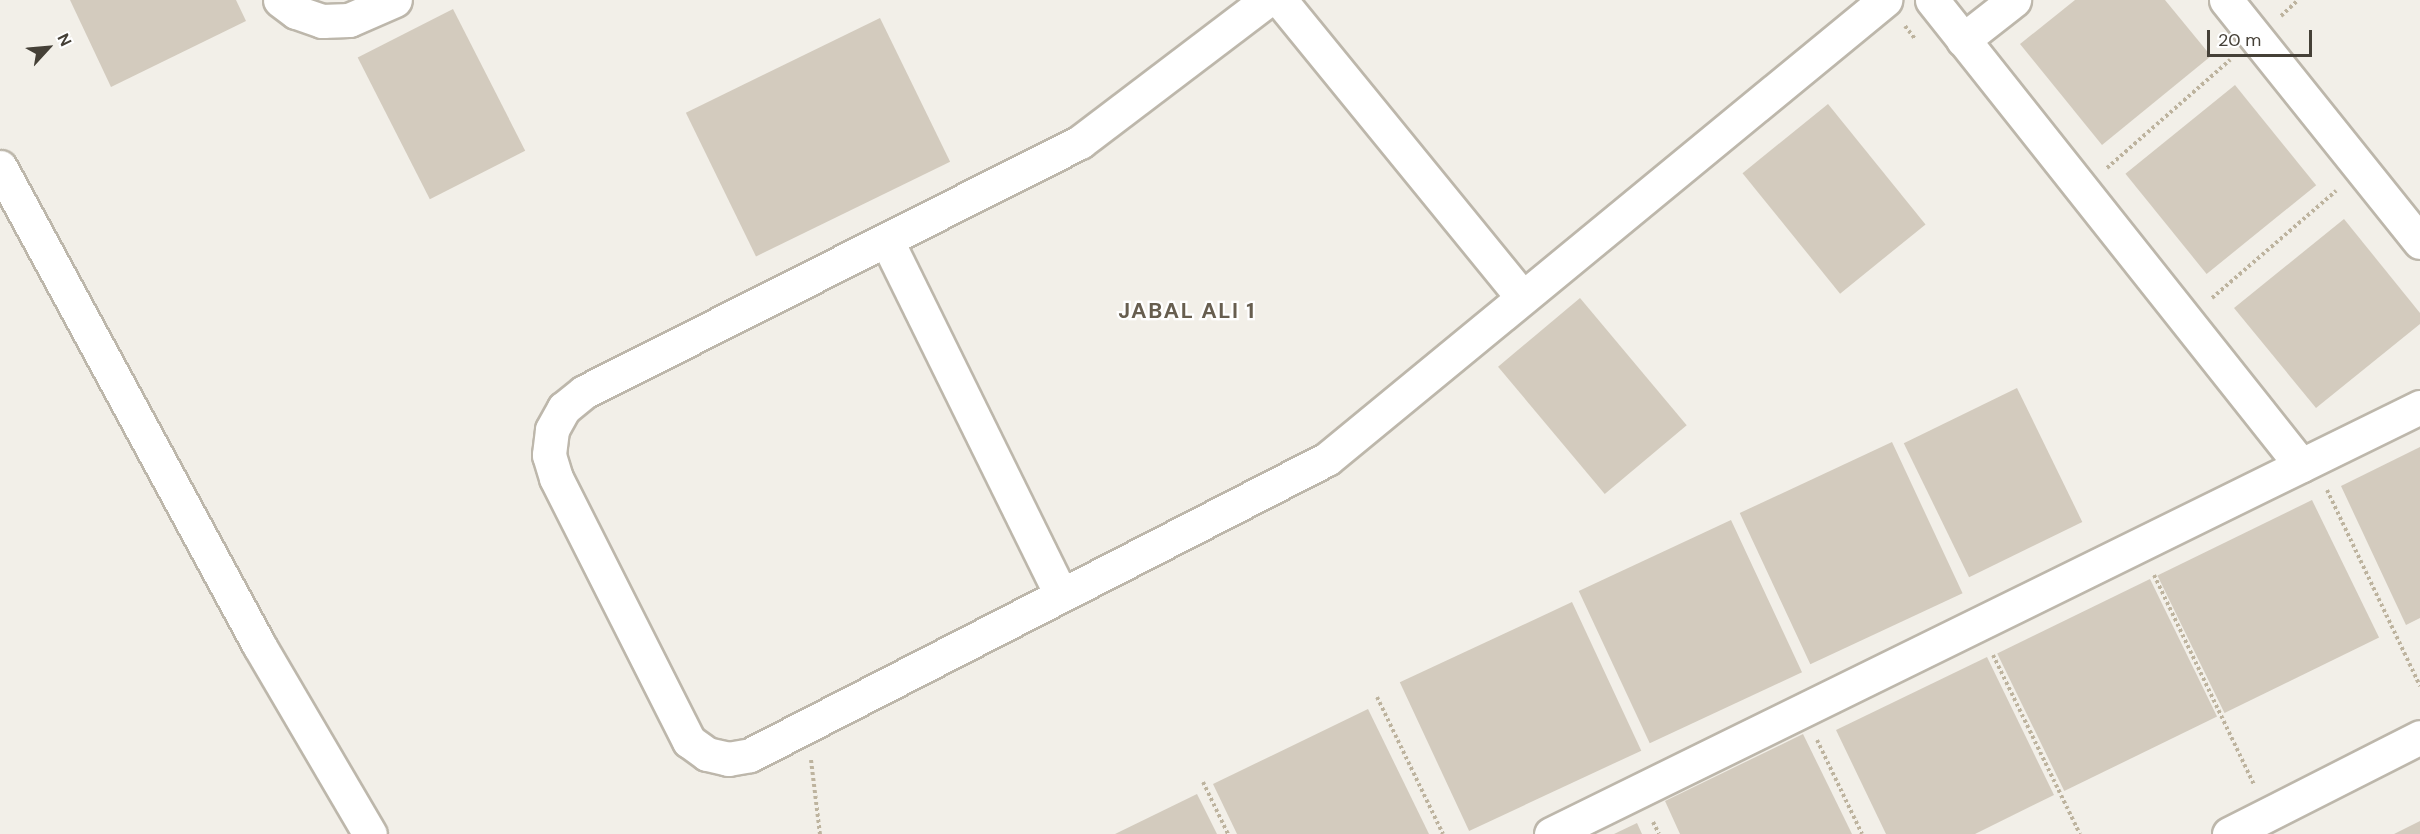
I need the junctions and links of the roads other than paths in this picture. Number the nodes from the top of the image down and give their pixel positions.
1 (280, 0) edge
2 (395, 0) edge
3 (1267, 0) edge
4 (1280, 0) edge
5 (1886, 0) edge
6 (1932, 0) edge
7 (2014, 0) edge
8 (2226, 0) edge
9 (1964, 40) junction
10 (0, 166) edge
11 (887, 241) junction
12 (2420, 242) edge
13 (1522, 297) junction
14 (2420, 407) edge
15 (2307, 463) junction
16 (1061, 595) junction
17 (2420, 737) edge
18 (370, 834) edge
19 (1551, 834) edge
20 (2229, 834) edge

1 - 2 street
3 - 11 street
4 - 13 street
5 - 13 street
6 - 9 street
7 - 9 street
8 - 12 street
9 - 15 street
10 - 18 street
11 - 16 street
11 - 16 street
13 - 16 street
14 - 15 street
15 - 19 street
17 - 20 street

